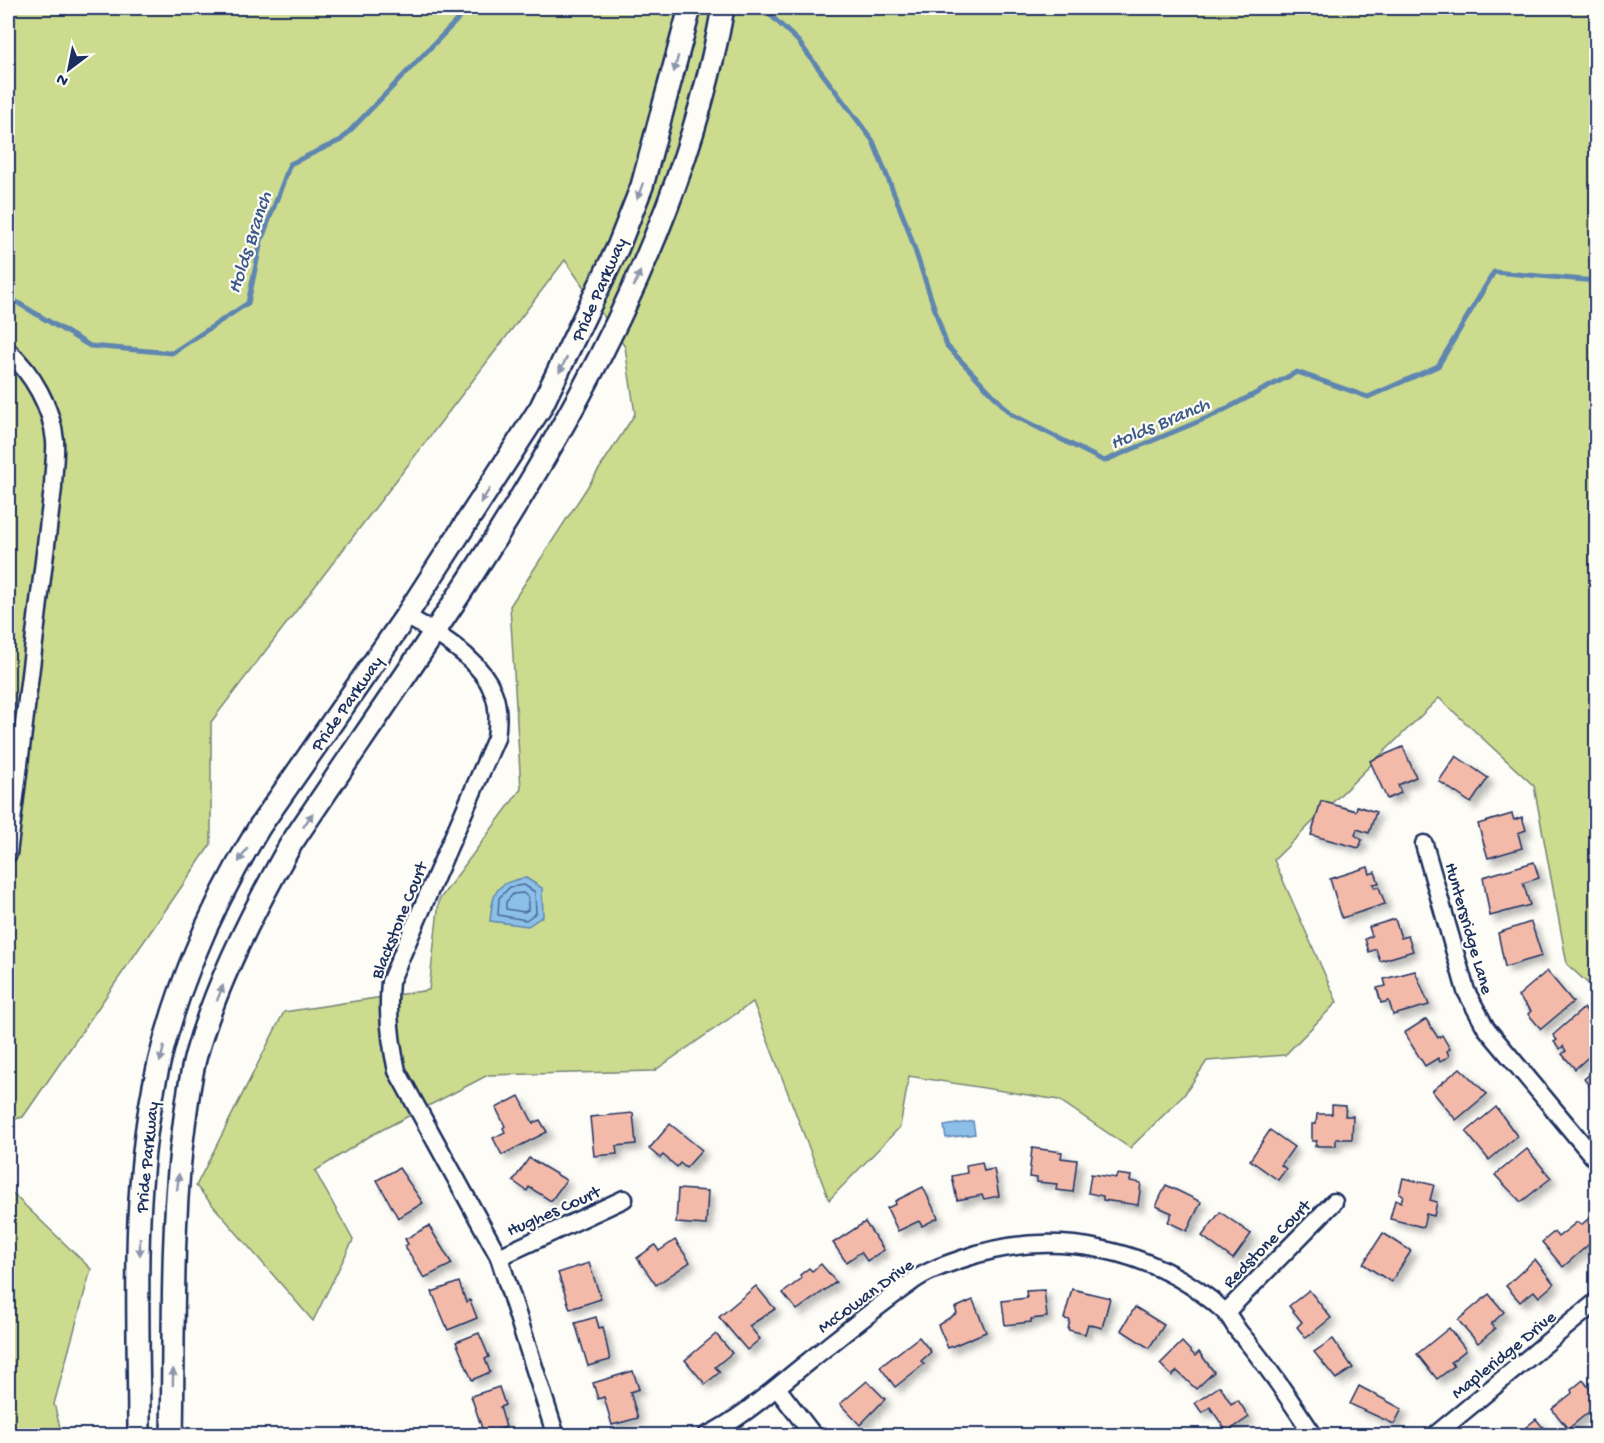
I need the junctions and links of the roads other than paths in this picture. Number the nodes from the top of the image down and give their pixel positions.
1 (690, 8) edge
2 (723, 8) edge
3 (8, 351) edge
4 (406, 616) junction
5 (434, 631) junction
6 (1424, 844) dead end
7 (8, 854) edge
8 (1596, 1160) edge
9 (624, 1200) dead end
10 (1334, 1202) dead end
11 (499, 1257) junction
12 (1596, 1302) edge
13 (1226, 1312) junction
14 (777, 1388) junction
15 (139, 1436) edge
16 (172, 1436) edge
17 (556, 1436) edge
18 (706, 1436) edge
19 (814, 1436) edge
20 (1314, 1436) edge
21 (1434, 1436) edge

1 -> 4 main road, Pride Parkway
5 -> 2 main road, Pride Parkway
3 - 7 street
4 - 5 street, Blackstone Court
4 -> 15 main road, Pride Parkway
5 - 11 street, Blackstone Court
16 -> 5 main road, Pride Parkway
6 - 8 street, Huntersridge Lane
9 - 11 street, Hughes Court
10 - 13 street, Redstone Court
11 - 17 street, Blackstone Court
12 - 21 street, Mapleridge Drive
13 - 14 street, McCowan Drive
13 - 20 street, McCowan Drive
14 - 18 street, McCowan Drive
14 - 19 street

